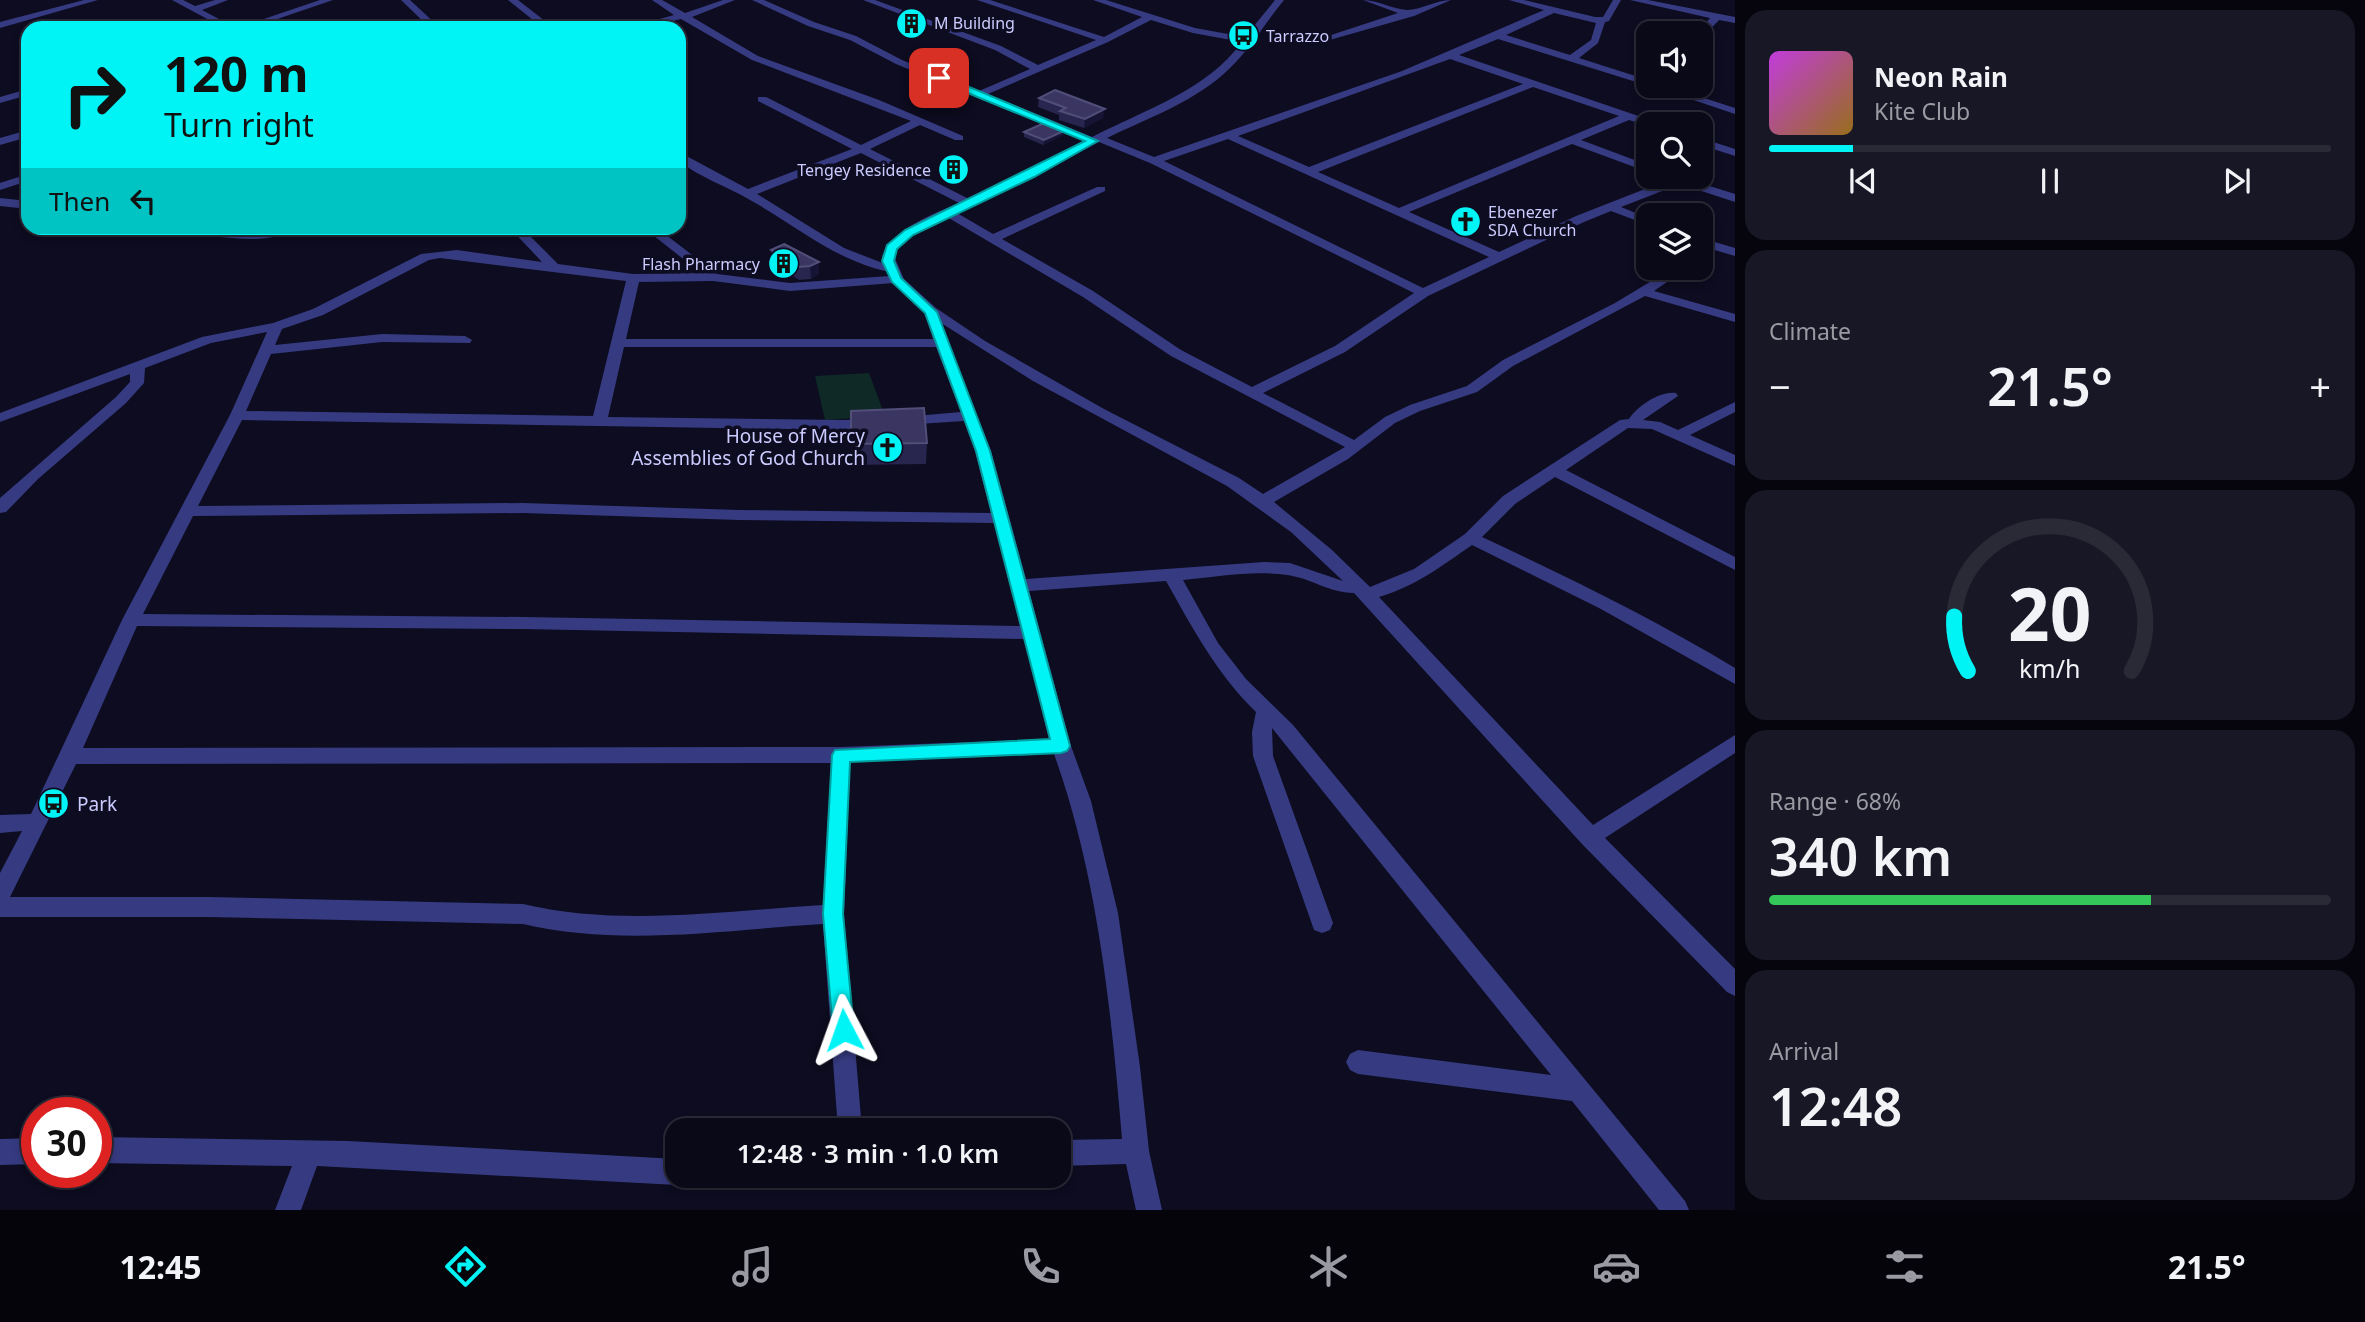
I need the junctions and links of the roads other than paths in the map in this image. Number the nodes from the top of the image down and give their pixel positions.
1 (176, 0) edge
2 (224, 0) edge
3 (329, 0) edge
4 (405, 0) edge
5 (512, 0) edge
6 (656, 0) edge
7 (731, 0) edge
8 (756, 0) edge
9 (867, 0) edge
10 (981, 0) edge
11 (1097, 0) edge
12 (1280, 0) edge
13 (1367, 0) edge
14 (1447, 0) edge
15 (1515, 0) edge
16 (1617, 0) edge
17 (1634, 0) edge
18 (89, 1) edge
19 (193, 10) junction
20 (1552, 10) junction
21 (1411, 14) junction
22 (682, 16) junction
23 (1149, 17) junction
24 (1716, 17) junction
25 (1601, 20) junction
26 (1735, 20) edge
27 (216, 21) edge
28 (264, 21) edge
29 (428, 21) edge
30 (540, 21) edge
31 (661, 21) edge
32 (1713, 21) edge
33 (0, 25) edge
34 (1499, 36) junction
35 (1105, 40) junction
36 (1246, 40) junction
37 (1322, 41) dead end
38 (1448, 55) junction
39 (1571, 59) junction
40 (1037, 69) junction
41 (1636, 79) edge
42 (1531, 84) junction
43 (21, 94) edge
44 (980, 94) junction
45 (1694, 98) edge
46 (762, 99) dead end
47 (0, 100) edge
48 (1735, 111) edge
49 (1626, 117) junction
50 (1636, 120) edge
51 (920, 121) junction
52 (21, 135) edge
53 (1227, 135) junction
54 (959, 138) dead end
55 (1095, 139) junction
56 (1571, 139) junction
57 (0, 142) edge
58 (1713, 145) edge
59 (860, 150) junction
60 (1735, 153) edge
61 (686, 160) edge
62 (1154, 160) junction
63 (1636, 164) edge
64 (1310, 171) junction
65 (21, 180) edge
66 (0, 187) edge
67 (1101, 189) dead end
68 (1650, 189) edge
69 (1708, 189) edge
70 (748, 193) junction
71 (1735, 198) edge
72 (0, 201) edge
73 (21, 204) edge
74 (969, 204) junction
75 (1611, 207) junction
76 (1400, 212) junction
77 (948, 213) junction
78 (1636, 217) edge
79 (247, 235) edge
80 (266, 235) edge
81 (523, 235) edge
82 (660, 235) edge
83 (993, 239) junction
84 (1713, 247) edge
85 (1735, 253) edge
86 (1499, 257) junction
87 (556, 269) junction
88 (893, 274) junction
89 (713, 277) junction
90 (633, 278) junction
91 (1662, 280) edge
92 (1644, 292) junction
93 (1423, 293) junction
94 (930, 312) junction
95 (1735, 318) edge
96 (276, 326) junction
97 (465, 340) dead end
98 (618, 343) junction
99 (941, 343) junction
100 (266, 351) junction
101 (138, 366) junction
102 (1252, 393) junction
103 (1671, 396) dead end
104 (1735, 406) edge
105 (237, 415) junction
106 (969, 416) junction
107 (0, 418) edge
108 (600, 419) junction
109 (1634, 422) junction
110 (1679, 435) junction
111 (1354, 446) junction
112 (1735, 461) edge
113 (1556, 471) junction
114 (1263, 501) junction
115 (0, 508) edge
116 (187, 511) junction
117 (999, 518) junction
118 (1471, 538) junction
119 (1735, 564) edge
120 (1171, 574) junction
121 (1018, 586) junction
122 (1360, 591) junction
123 (131, 620) junction
124 (1032, 633) junction
125 (1735, 677) edge
126 (1266, 710) junction
127 (1735, 743) edge
128 (1061, 746) junction
129 (841, 755) junction
130 (70, 757) junction
131 (37, 822) junction
132 (0, 824) edge
133 (1589, 838) junction
134 (0, 895) edge
135 (0, 907) edge
136 (833, 914) junction
137 (1322, 923) dead end
138 (1735, 985) edge
139 (1358, 1062) dead end
140 (1578, 1090) junction
141 (849, 1118) edge
142 (112, 1150) edge
143 (21, 1151) edge
144 (0, 1152) edge
145 (1136, 1152) junction
146 (1071, 1153) edge
147 (309, 1154) junction
148 (665, 1171) edge
149 (288, 1210) edge
150 (1149, 1210) edge
151 (1676, 1210) edge

1 - 19 street
2 - 19 street
3 - 28 street
4 - 29 street
5 - 30 street
6 - 22 street
7 - 22 street
8 - 44 street
9 - 40 street
10 - 35 street
11 - 23 street
12 - 36 street
13 - 21 street
14 - 21 street
15 - 20 street
16 - 25 street
17 - 24 street
18 - 33 street
19 - 27 street
20 - 25 street
20 - 34 street
21 - 37 street
22 - 31 street
22 - 51 street
23 - 35 street
23 - 36 street
24 - 26 street
24 - 32 street
25 - 39 street
34 - 38 street
34 - 39 street
35 - 40 street
36 - 55 street
38 - 42 street
38 - 53 street
39 - 41 street
40 - 44 street
42 - 49 street
42 - 64 street
43 - 47 street
44 - 55 street
45 - 48 street
46 - 59 street
49 - 50 street
49 - 56 street
51 - 54 street
51 - 59 street
52 - 57 street
53 - 62 street
53 - 64 street
55 - 62 street
55 - 74 street
56 - 63 street
56 - 76 street
58 - 60 street
59 - 70 street
59 - 74 street
61 - 70 street
62 - 93 street
64 - 76 street
65 - 66 street
67 - 83 street
68 - 75 street
69 - 71 street
70 - 88 street
72 - 73 street
74 - 77 street
75 - 78 street
75 - 86 street
76 - 86 street
77 - 83 street
77 - 88 street
79 - 80 street
81 - 87 street
82 - 89 street
83 - 102 street
84 - 85 street
86 - 93 street
87 - 90 street
87 - 96 street
88 - 89 street
88 - 94 street
89 - 90 street
90 - 98 street
91 - 92 street
92 - 95 street
92 - 111 street
93 - 102 street
94 - 99 street
94 - 114 street
96 - 100 street
96 - 101 street
97 - 100 street
98 - 99 street
98 - 108 street
99 - 106 street
100 - 105 street
101 - 107 street
101 - 115 street
102 - 111 street
103 - 109 street
104 - 110 street
105 - 108 street
105 - 116 street
106 - 108 street
106 - 117 street
109 - 110 street
109 - 113 street
110 - 112 street
111 - 114 street
113 - 118 street
113 - 119 street
114 - 122 street
116 - 117 street
116 - 123 street
117 - 121 street
118 - 122 street
118 - 125 street
120 - 121 street
120 - 122 street
120 - 126 street
121 - 124 street
122 - 133 street
123 - 124 street
123 - 130 street
124 - 128 street
126 - 137 street
126 - 140 street
127 - 133 street
128 - 129 street
128 - 145 street
129 - 130 street
129 - 136 street
130 - 131 street
131 - 132 street
131 - 134 street
133 - 138 street
135 - 136 street
136 - 141 street
139 - 140 street
140 - 151 street
142 - 147 street
143 - 144 street
145 - 146 street
145 - 150 street
147 - 148 street
147 - 149 street

